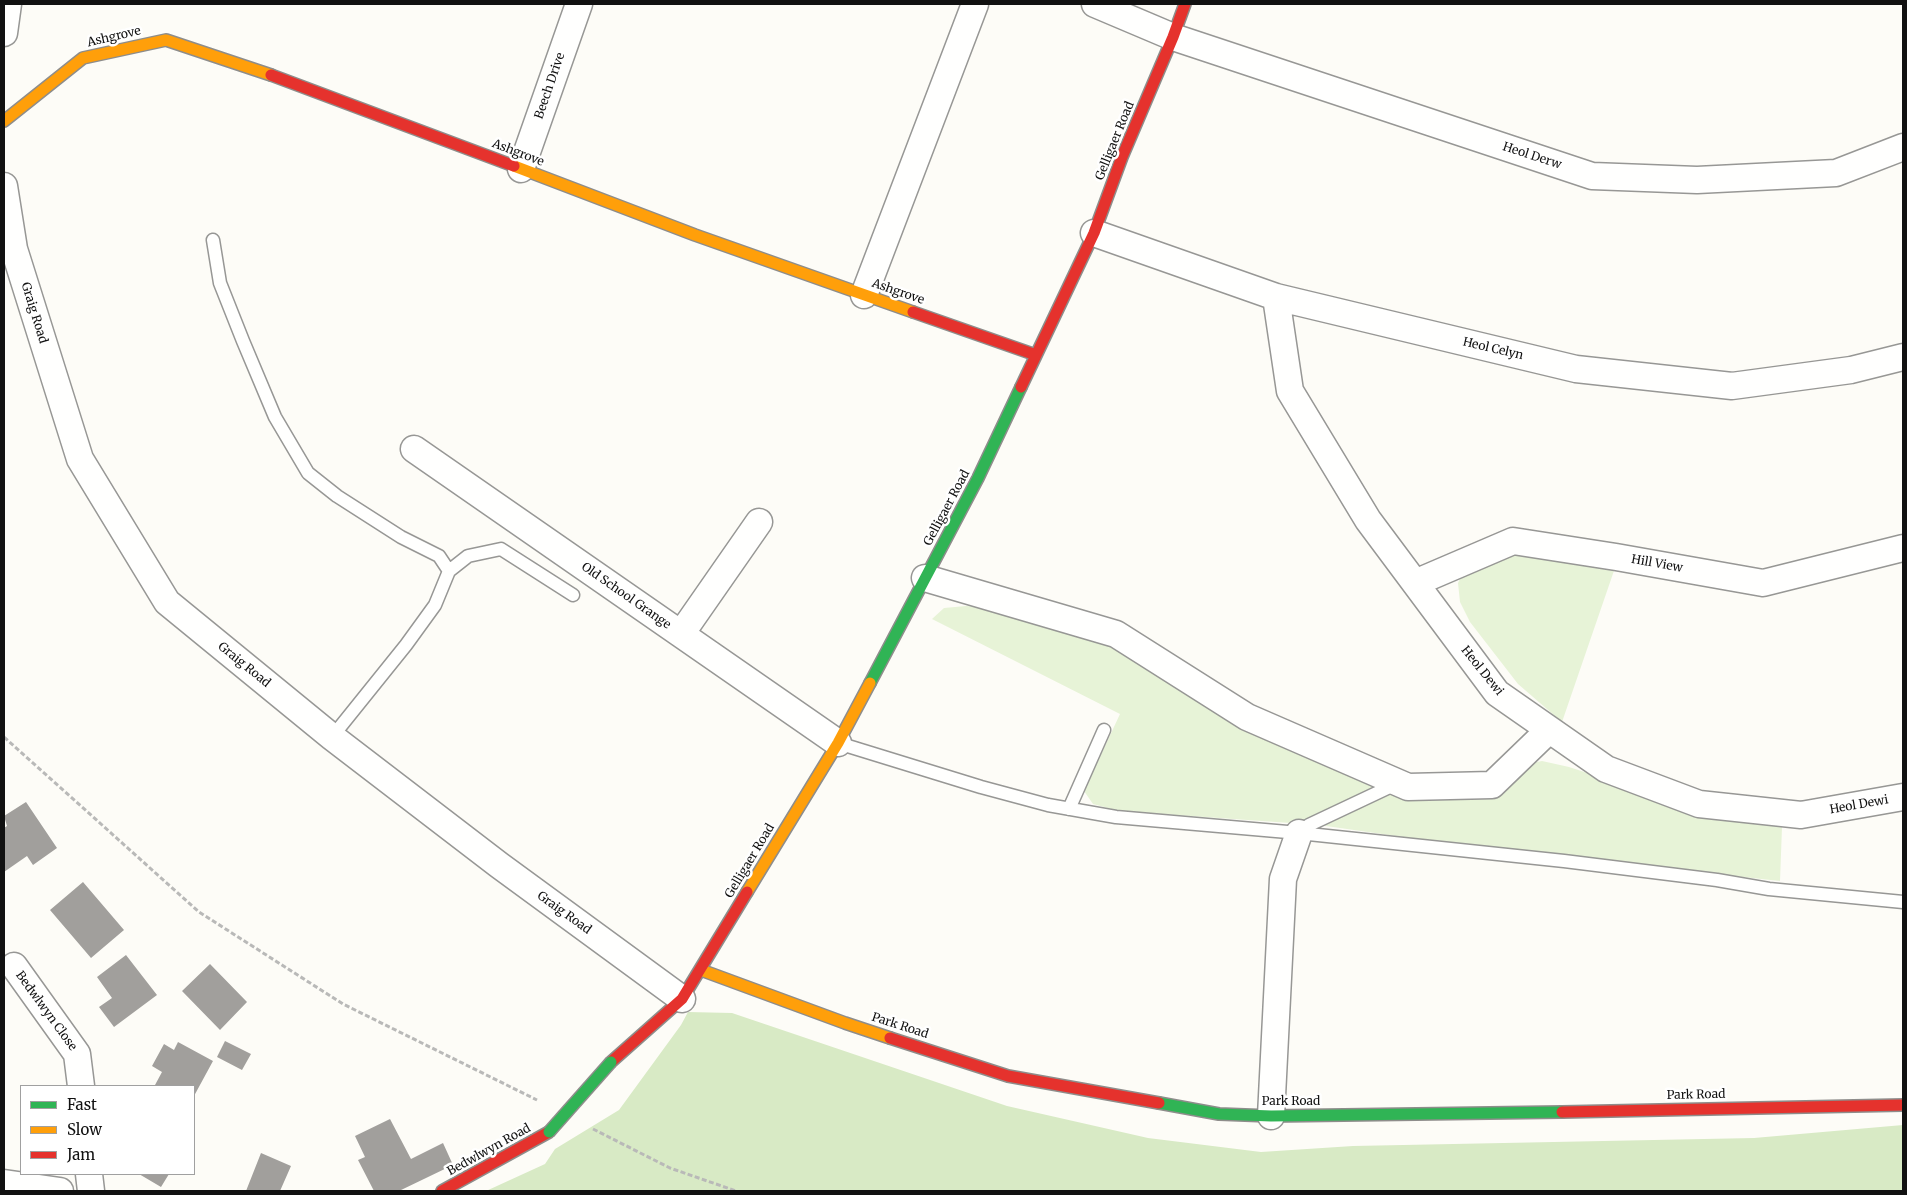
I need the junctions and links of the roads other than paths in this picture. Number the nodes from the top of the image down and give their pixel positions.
1 (8, 4) edge
2 (579, 4) edge
3 (975, 4) edge
4 (1095, 4) edge
5 (1185, 4) edge
6 (4, 33) edge
7 (1173, 37) junction
8 (4, 121) edge
9 (1903, 147) edge
10 (521, 169) junction
11 (4, 186) edge
12 (1094, 233) junction
13 (213, 240) dead end
14 (864, 295) junction
15 (1276, 297) junction
16 (1036, 356) junction
17 (1903, 357) edge
18 (414, 449) dead end
19 (759, 522) dead end
20 (1903, 548) edge
21 (449, 571) junction
22 (925, 578) junction
23 (1414, 584) junction
24 (573, 595) dead end
25 (680, 634) junction
26 (1104, 730) dead end
27 (1549, 730) junction
28 (332, 737) junction
29 (838, 743) junction
30 (1398, 783) junction
31 (1903, 797) edge
32 (1069, 809) junction
33 (1299, 833) junction
34 (1903, 902) edge
35 (14, 966) dead end
36 (700, 970) junction
37 (682, 999) junction
38 (80, 1085) edge
39 (1903, 1105) edge
40 (1271, 1116) junction
41 (89, 1175) edge
42 (4, 1183) edge
43 (60, 1191) edge
44 (91, 1191) edge
45 (442, 1191) edge

1 - 6 street
2 - 10 street, Beech Drive
3 - 14 street
4 - 7 street, Heol Derw
5 - 7 street, Gelligaer Road
7 - 9 street, Heol Derw
7 - 12 street, Gelligaer Road
8 - 10 street, Ashgrove
10 - 14 street, Ashgrove
11 - 28 street, Graig Road
12 - 15 street, Heol Celyn
12 - 16 street, Gelligaer Road
13 - 21 lane
14 - 16 street, Ashgrove
15 - 17 street, Heol Celyn
15 - 23 street, Heol Dewi
16 - 22 street, Gelligaer Road
18 - 25 street, Old School Grange
19 - 25 street
20 - 23 street, Hill View
21 - 24 lane
21 - 28 lane
22 - 29 street, Gelligaer Road
22 - 30 street
23 - 27 street, Heol Dewi
25 - 29 street, Old School Grange
26 - 32 lane
27 - 30 street
27 - 31 street, Heol Dewi
28 - 37 street, Graig Road
29 - 32 lane
29 - 36 street, Gelligaer Road
30 - 33 lane
32 - 33 lane
33 - 34 lane
33 - 40 street
35 - 38 street, Bedwlwyn Close
36 - 37 street, Gelligaer Road
36 - 40 street, Park Road
37 - 45 street, Bedwlwyn Road, bridge
39 - 40 street, Park Road
41 - 44 street
42 - 43 street

